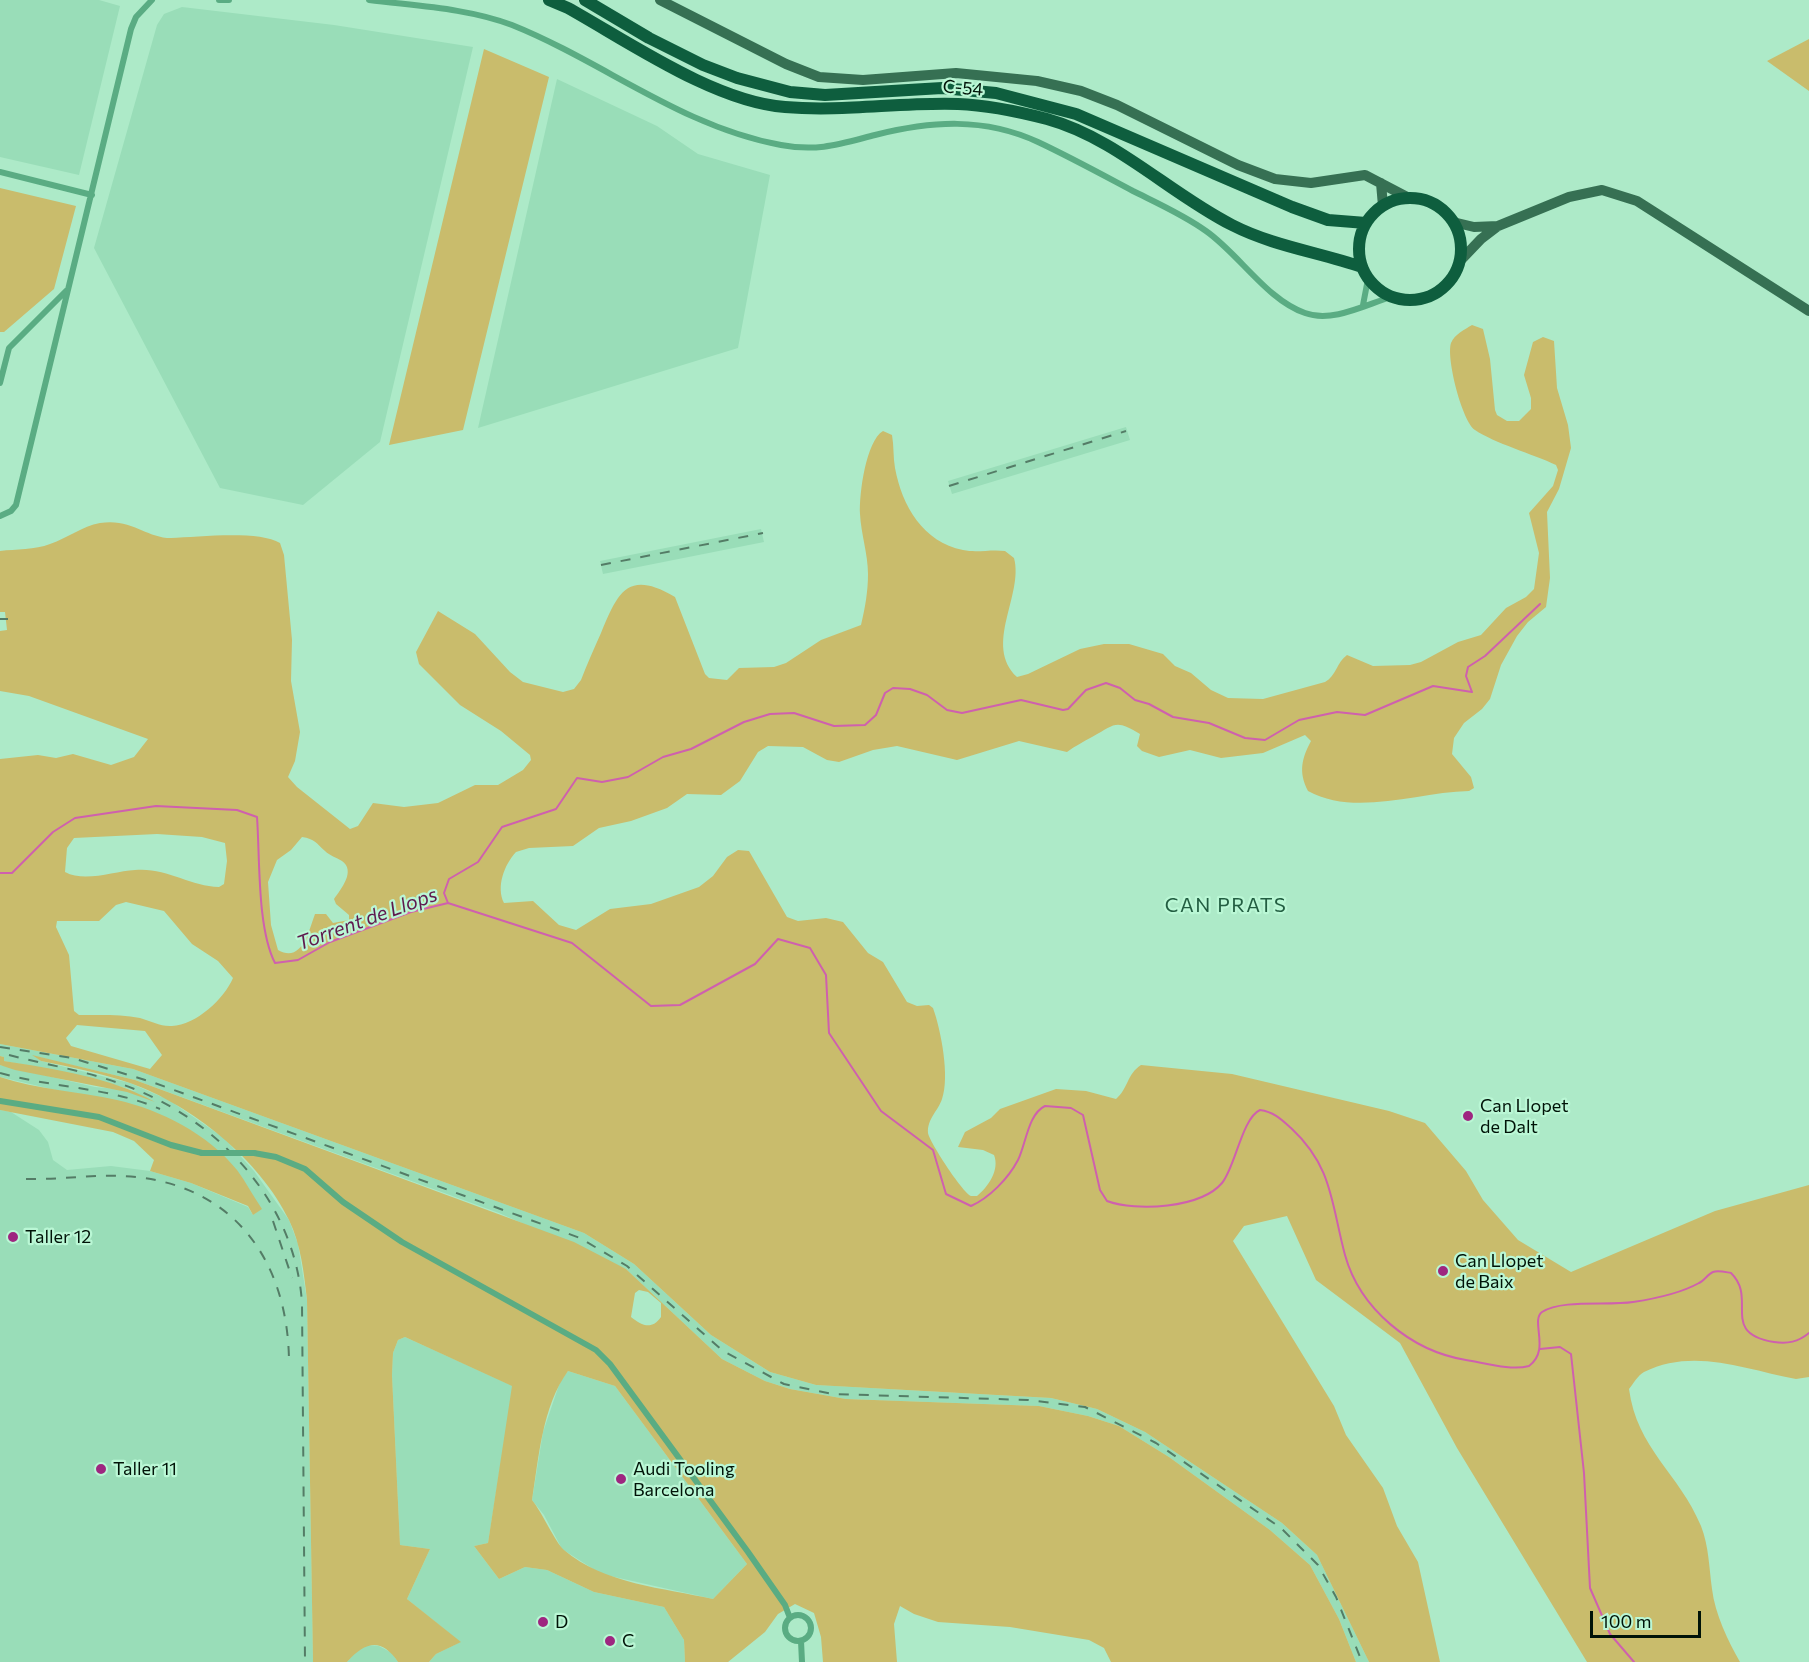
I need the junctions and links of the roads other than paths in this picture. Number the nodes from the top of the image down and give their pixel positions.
1 (152, 0) edge
2 (219, 0) edge
3 (230, 0) edge
4 (369, 0) edge
5 (549, 0) edge
6 (585, 0) edge
7 (660, 0) edge
8 (0, 172) edge
9 (1382, 183) junction
10 (92, 195) junction
11 (1409, 198) junction
12 (1383, 206) junction
13 (1453, 222) junction
14 (1366, 223) junction
15 (1498, 226) junction
16 (1460, 261) junction
17 (1362, 267) junction
18 (1368, 279) junction
19 (68, 288) junction
20 (1391, 297) junction
21 (1363, 305) junction
22 (1809, 310) edge
23 (0, 383) edge
24 (0, 516) edge
25 (0, 1101) edge
26 (790, 1618) junction
27 (801, 1641) junction
28 (802, 1662) edge

1 - 10 street
2 - 3 street
4 - 21 street
5 - 17 highway, C-54 / C-54
6 - 14 highway, C-54 / C-54
7 - 9 main road
8 - 10 street
9 - 11 main road
9 - 12 main road
10 - 19 street
11 - 12 highway
11 - 13 highway
12 - 14 highway
13 - 15 main road
13 - 16 highway
14 - 17 highway
15 - 16 main road
15 - 22 main road
16 - 20 highway
17 - 18 highway
18 - 20 highway
18 - 21 street
19 - 23 street
19 - 24 street
20 - 21 street
25 - 26 street, bridge
26 - 27 street
26 - 27 street
27 - 28 street

